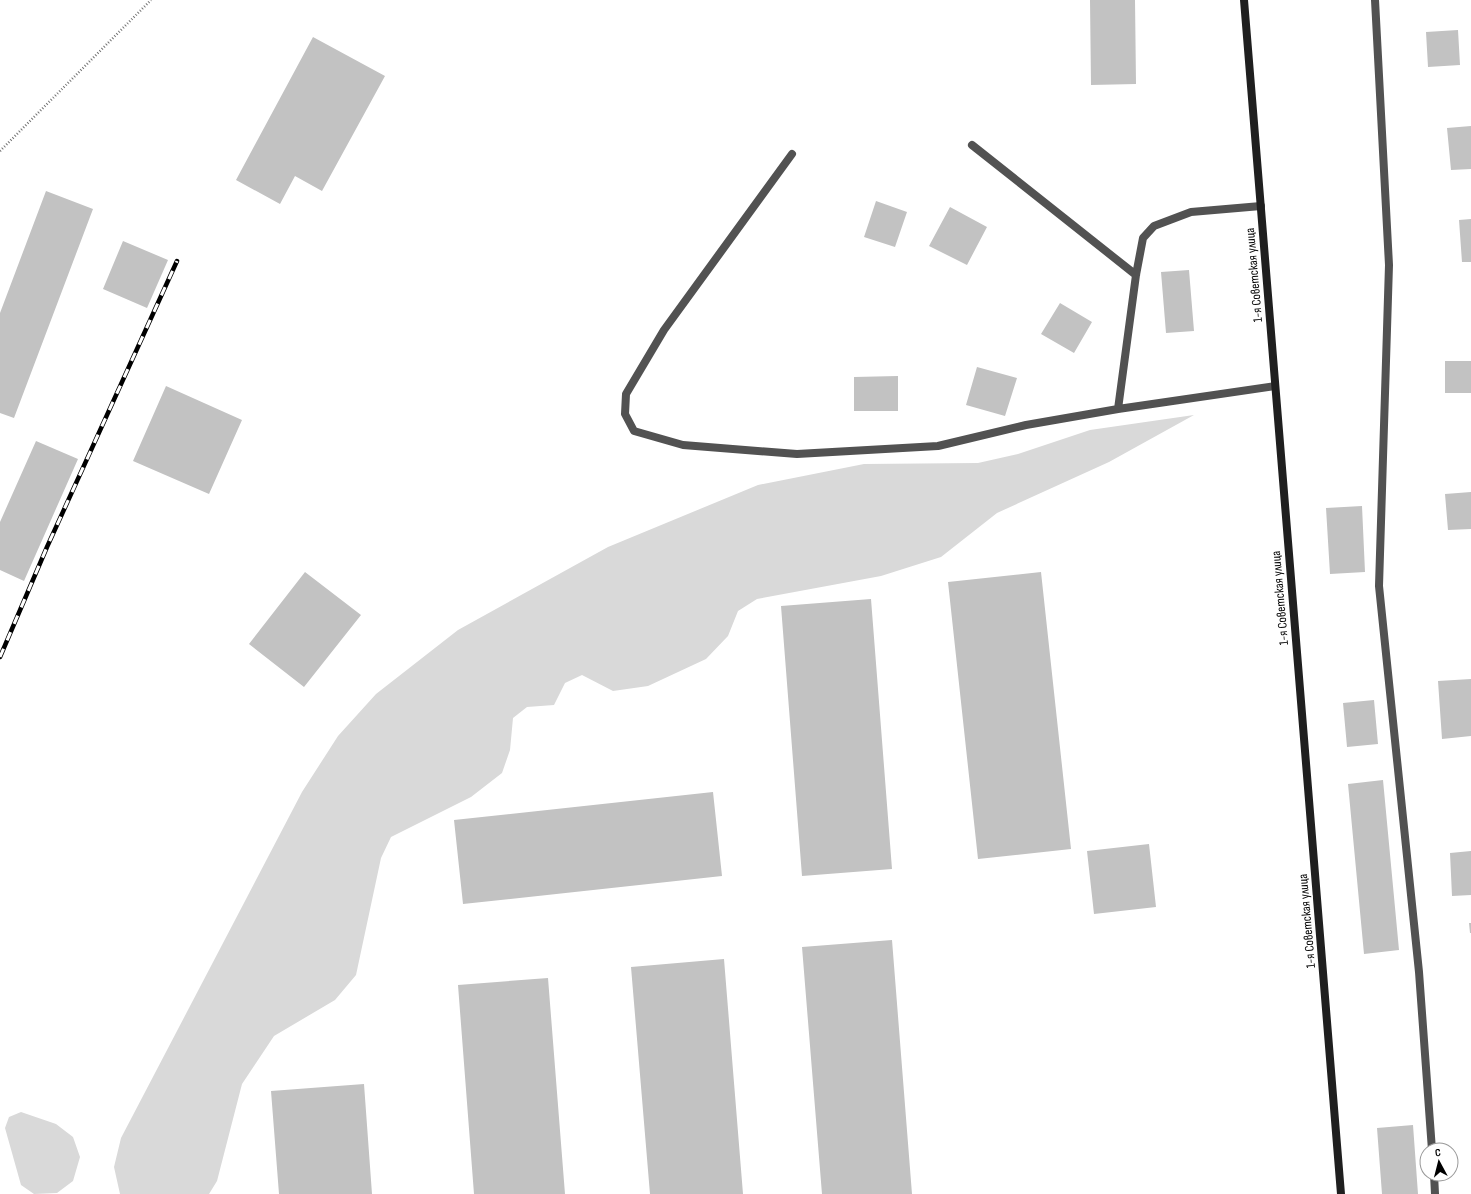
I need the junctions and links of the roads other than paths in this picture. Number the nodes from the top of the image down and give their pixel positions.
1 (1244, 0) edge
2 (1375, 0) edge
3 (972, 145) dead end
4 (792, 154) dead end
5 (1261, 206) junction
6 (1136, 275) junction
7 (1275, 386) junction
8 (1118, 409) junction
9 (1431, 1142) edge
10 (1435, 1182) edge
11 (1341, 1194) edge
12 (1436, 1194) edge

1 - 5 street, 1-я Советская улица
2 - 9 lane
3 - 6 lane
4 - 8 lane
5 - 6 lane
5 - 7 street, 1-я Советская улица
6 - 8 lane
7 - 8 lane
7 - 11 street, 1-я Советская улица
10 - 12 lane

